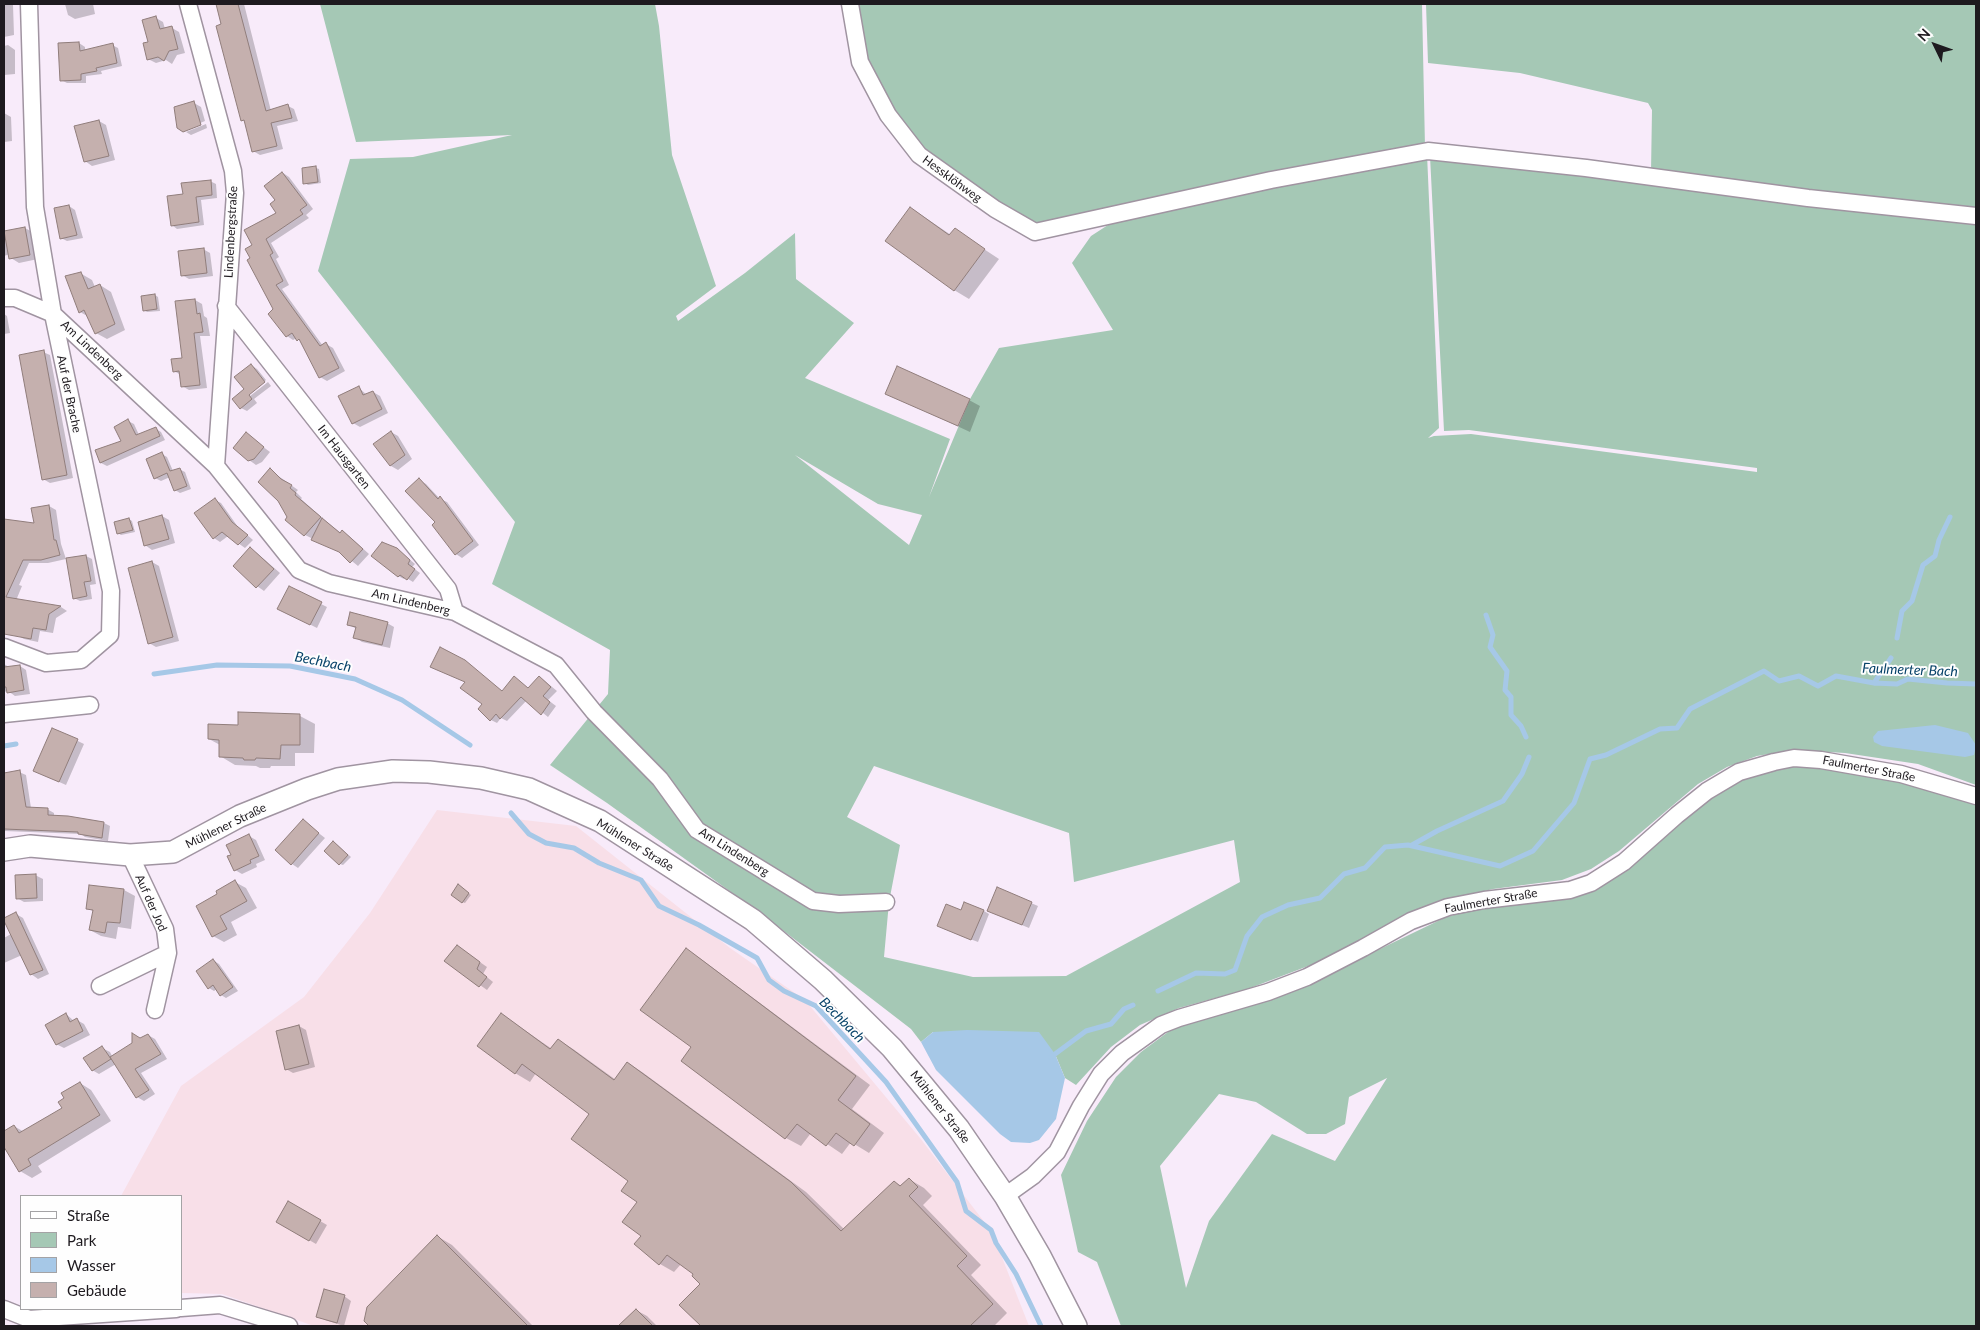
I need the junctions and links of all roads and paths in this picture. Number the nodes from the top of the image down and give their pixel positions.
1 (29, 4) edge
2 (188, 4) edge
3 (850, 4) edge
4 (1976, 216) edge
5 (4, 298) edge
6 (226, 306) junction
7 (53, 314) junction
8 (216, 466) junction
9 (455, 612) junction
10 (4, 647) edge
11 (90, 705) dead end
12 (4, 714) edge
13 (1976, 796) edge
14 (4, 850) edge
15 (130, 855) junction
16 (886, 902) dead end
17 (168, 953) junction
18 (100, 986) dead end
19 (155, 1010) dead end
20 (1005, 1196) junction
21 (182, 1308) edge
22 (4, 1309) edge
23 (160, 1310) edge
24 (289, 1326) edge
25 (1076, 1326) edge

1 - 7 street, Auf der Brache
2 - 6 street, Lindenbergstraße
3 - 4 street, Hessklöhweg
5 - 7 street, Am Lindenberg
6 - 8 street, Lindenbergstraße
6 - 9 street, Im Hausgarten
7 - 8 street, Am Lindenberg
7 - 10 street, Auf der Brache
8 - 9 street, Am Lindenberg
9 - 16 street, Am Lindenberg
11 - 12 street
13 - 20 street, Faulmerter Straße
14 - 15 main road, Mühlener Straße
15 - 17 street, Auf der Jod
15 - 20 main road, Mühlener Straße
17 - 18 street
17 - 19 street, Auf der Jod
20 - 25 main road, Mühlener Straße
21 - 24 street
22 - 23 street

